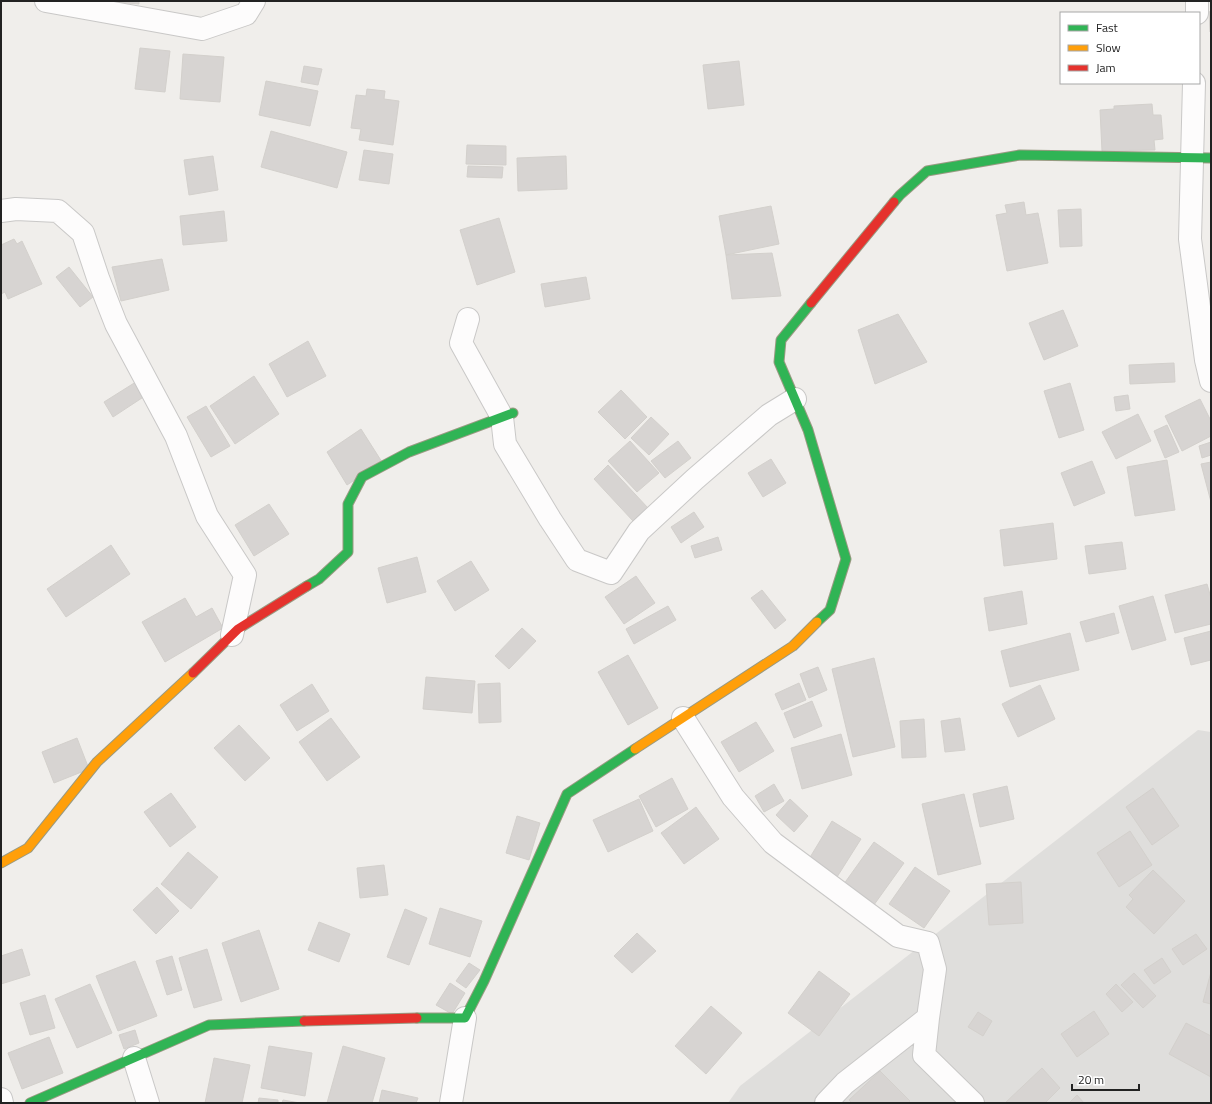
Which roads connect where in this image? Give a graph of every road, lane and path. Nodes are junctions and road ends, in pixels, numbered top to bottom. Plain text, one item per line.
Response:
1 (46, 1) edge
2 (254, 1) edge
3 (1197, 1) edge
4 (1197, 12) edge
5 (1194, 84) edge
6 (1201, 158) edge
7 (1, 211) edge
8 (468, 320) dead end
9 (1211, 381) edge
10 (795, 400) junction
11 (508, 415) junction
12 (232, 635) junction
13 (683, 718) junction
14 (1, 863) edge
15 (465, 1018) junction
16 (928, 1018) junction
17 (134, 1058) junction
18 (1, 1099) edge
19 (2, 1103) edge
20 (30, 1103) edge
21 (148, 1103) edge
22 (451, 1103) edge
23 (826, 1103) edge
24 (973, 1103) edge

1 - 2 street
3 - 4 street
5 - 6 street
6 - 9 street
6 - 10 street
7 - 12 street
8 - 11 street
10 - 11 street
10 - 13 street
11 - 12 street
12 - 14 street
13 - 15 street
13 - 16 street
15 - 17 street
15 - 22 street
16 - 23 street
16 - 24 street
17 - 20 street
17 - 21 street
18 - 19 street

